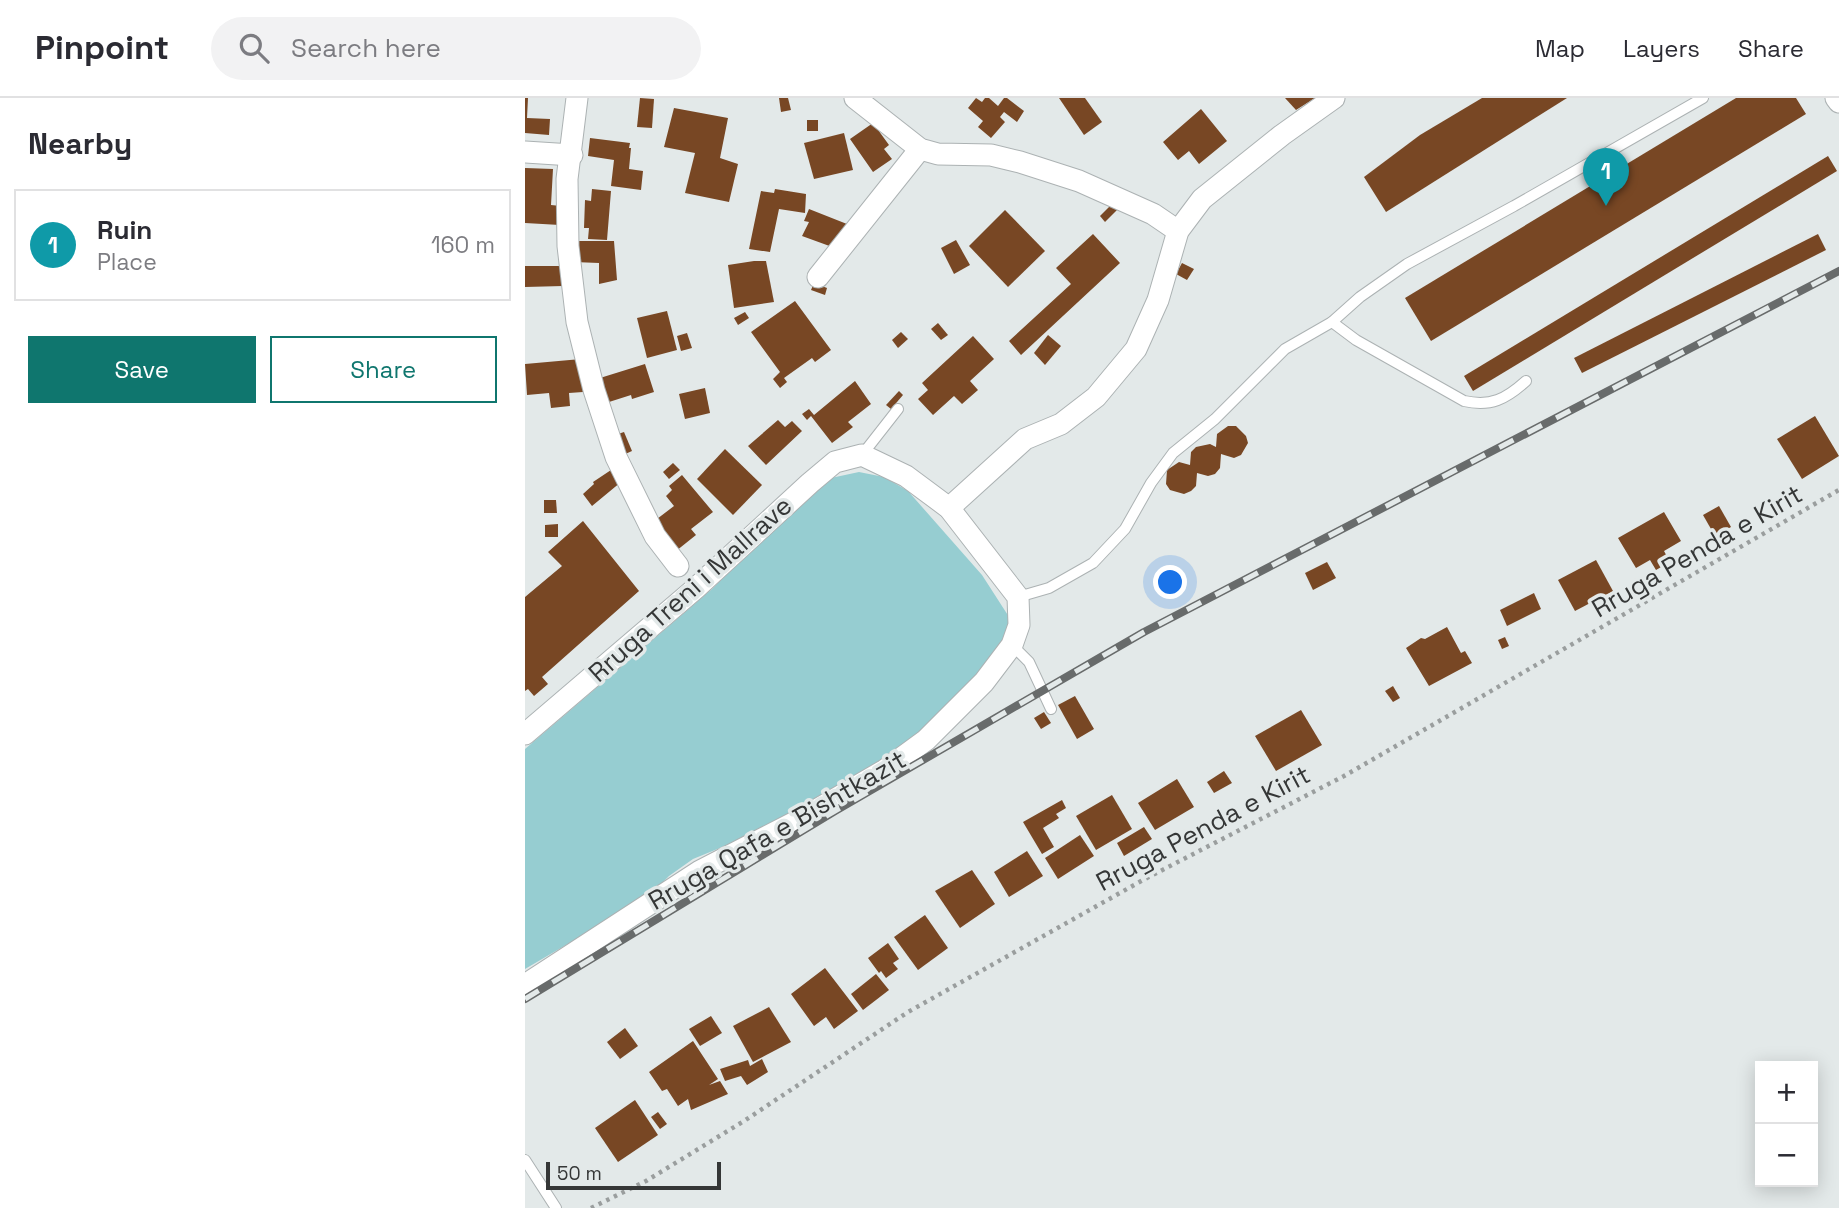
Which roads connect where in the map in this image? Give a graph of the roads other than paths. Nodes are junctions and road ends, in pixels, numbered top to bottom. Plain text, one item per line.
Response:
1 (577, 98) edge
2 (855, 98) edge
3 (1334, 98) edge
4 (1703, 98) edge
5 (920, 149) junction
6 (525, 152) edge
7 (572, 155) junction
8 (1178, 231) junction
9 (818, 277) dead end
10 (1332, 321) junction
11 (1526, 381) dead end
12 (898, 409) dead end
13 (862, 455) junction
14 (949, 508) junction
15 (678, 566) dead end
16 (1018, 597) junction
17 (1012, 645) junction
18 (1051, 709) dead end
19 (525, 734) edge
20 (525, 985) edge
21 (525, 1160) edge
22 (556, 1208) edge

1 - 7 street, Rruga Treni i Mallrave
2 - 5 street
3 - 8 street
4 - 10 lane
5 - 8 street
5 - 9 street
6 - 7 street
7 - 15 street, Rruga Treni i Mallrave
8 - 14 street
10 - 11 lane
10 - 16 lane
12 - 13 lane
13 - 14 street
13 - 19 street, Rruga Treni i Mallrave
14 - 16 street
16 - 17 street, Rruga Qafa e Bishtkazit
17 - 18 lane
17 - 20 street, Rruga Qafa e Bishtkazit
21 - 22 lane

